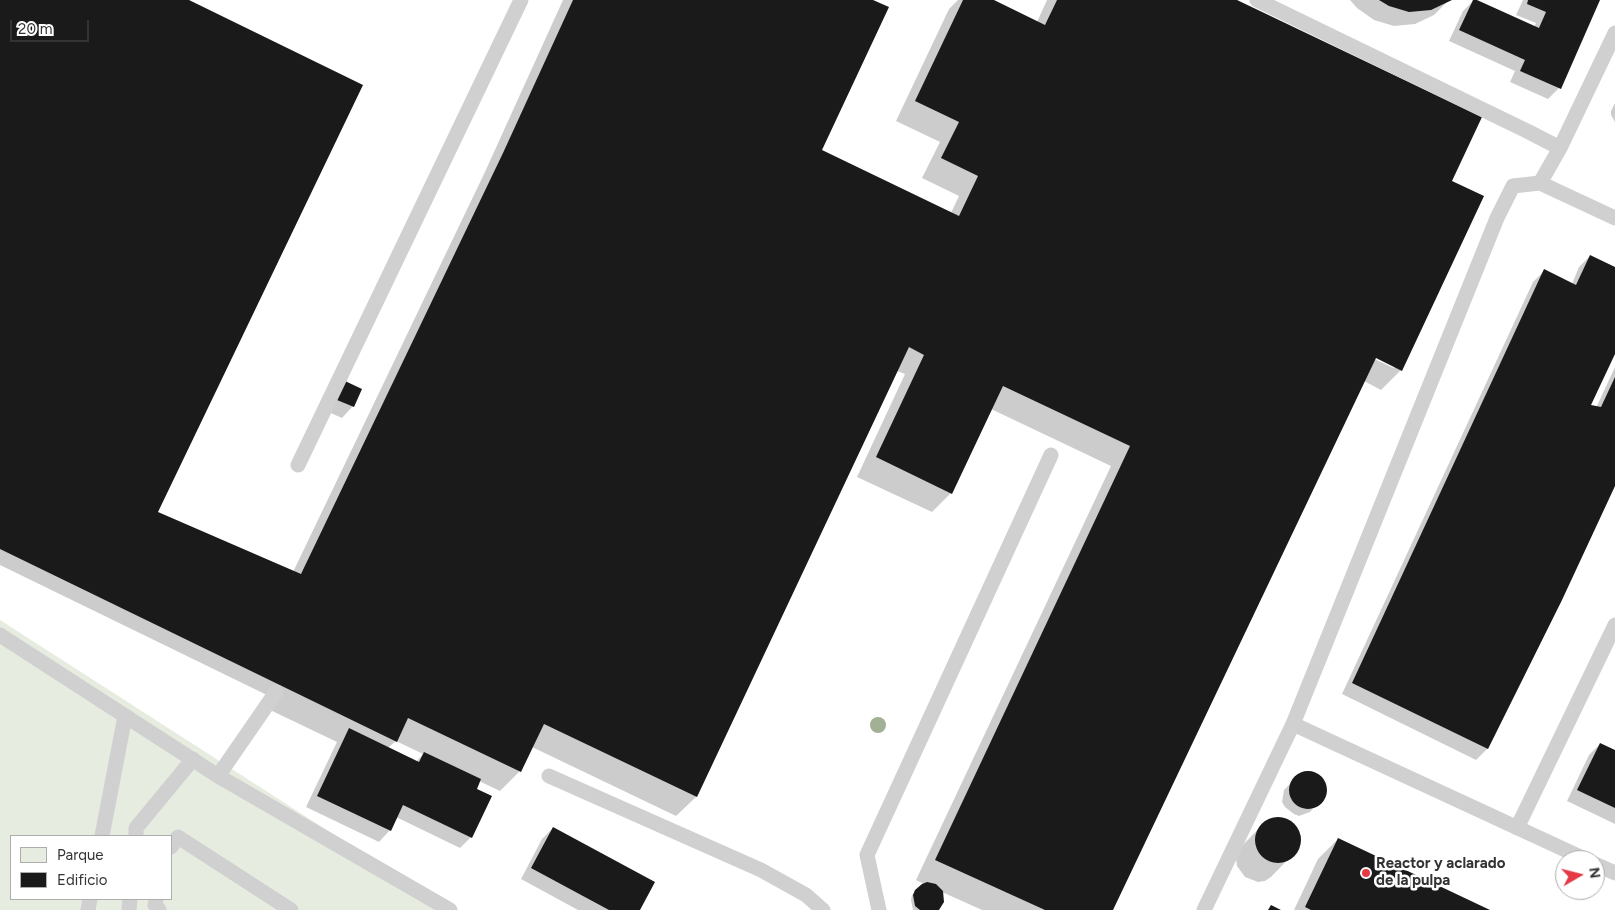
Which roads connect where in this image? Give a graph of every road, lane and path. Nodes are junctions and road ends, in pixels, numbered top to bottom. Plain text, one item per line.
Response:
1 (521, 0) edge
2 (1257, 0) edge
3 (1615, 33) edge
4 (1560, 148) junction
5 (1540, 183) junction
6 (1615, 218) edge
7 (1051, 455) dead end
8 (298, 465) dead end
9 (1615, 625) edge
10 (0, 635) edge
11 (276, 692) dead end
12 (125, 716) junction
13 (1293, 724) junction
14 (193, 759) junction
15 (218, 776) junction
16 (549, 776) dead end
17 (1517, 828) junction
18 (102, 835) edge
19 (136, 835) edge
20 (172, 846) edge
21 (1565, 850) edge
22 (291, 910) edge
23 (450, 910) edge
24 (823, 910) edge
25 (879, 910) edge
26 (1204, 910) edge

1 - 8 lane
2 - 4 lane
3 - 4 lane
4 - 5 lane
5 - 6 lane
5 - 13 lane
7 - 25 lane
9 - 17 lane
10 - 12 lane
11 - 15 lane
12 - 14 lane
12 - 18 lane
13 - 17 lane
13 - 26 lane
14 - 15 lane
14 - 19 lane
15 - 23 lane
16 - 24 lane
17 - 21 lane
20 - 22 lane

